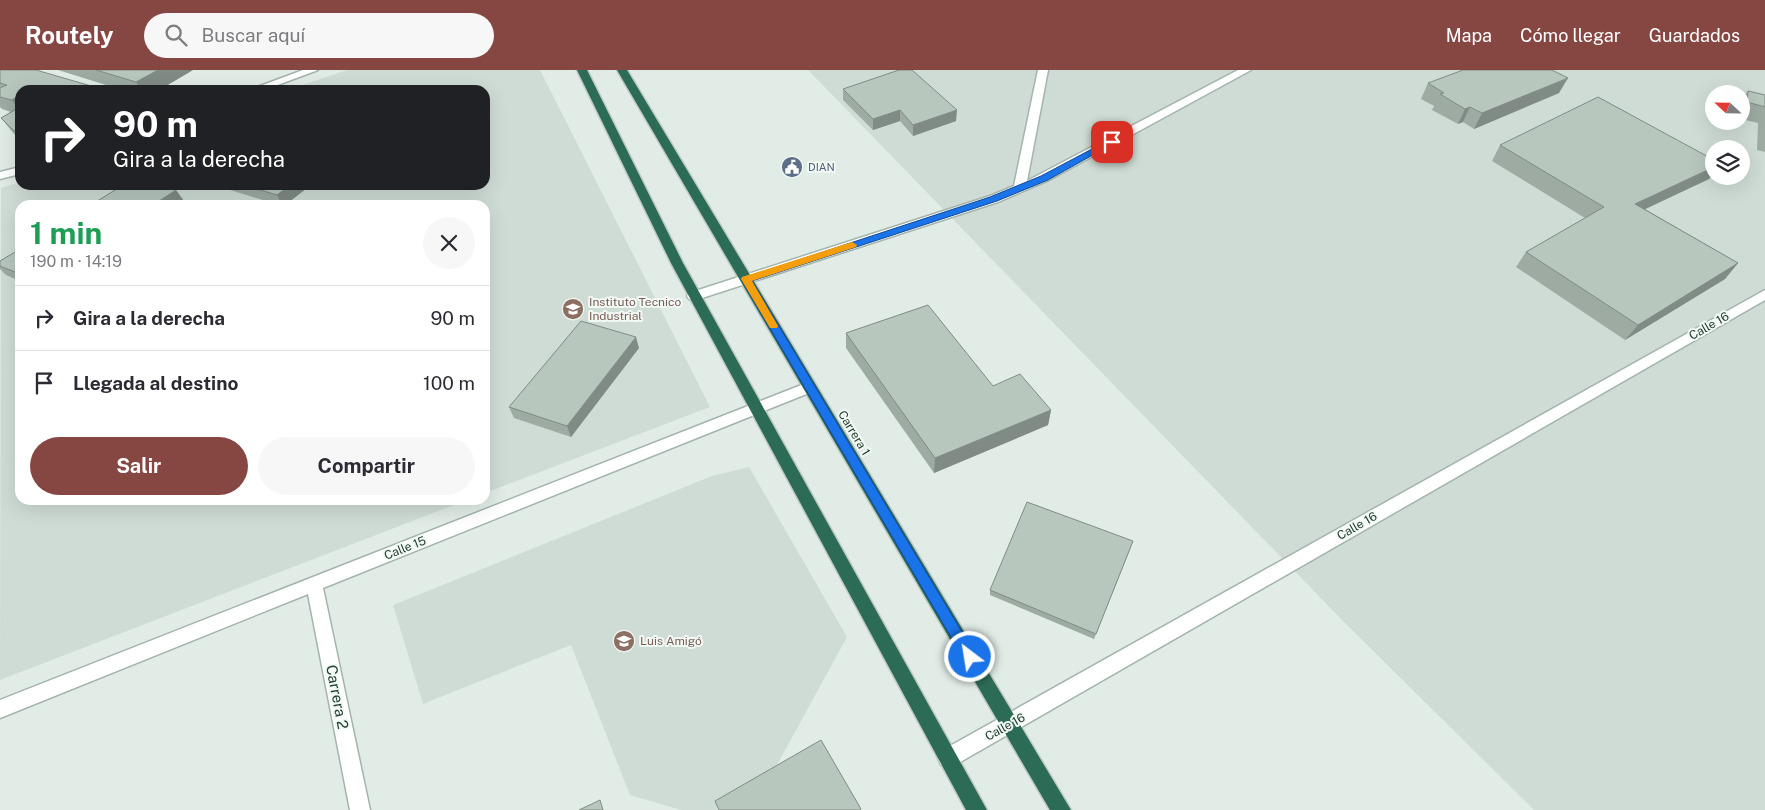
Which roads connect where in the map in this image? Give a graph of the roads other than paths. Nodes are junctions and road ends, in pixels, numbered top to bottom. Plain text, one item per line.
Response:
1 (313, 70) edge
2 (582, 70) edge
3 (622, 70) edge
4 (1043, 70) edge
5 (1246, 70) edge
6 (269, 85) edge
7 (15, 172) edge
8 (0, 176) edge
9 (1020, 188) junction
10 (746, 279) junction
11 (1765, 294) edge
12 (694, 296) junction
13 (810, 387) junction
14 (756, 408) junction
15 (314, 584) junction
16 (0, 709) edge
17 (1010, 724) junction
18 (948, 758) junction
19 (360, 810) edge
20 (977, 810) edge
21 (1061, 810) edge

1 - 6 street
2 - 12 highway
3 - 10 highway, Carrera 1
4 - 9 street
5 - 9 street
7 - 8 street
9 - 10 street
10 - 12 street
10 - 13 highway, Carrera 1
11 - 17 street, Calle 16
12 - 14 highway
13 - 14 street, Calle 15
13 - 17 highway, Carrera 1
14 - 15 street, Calle 15
14 - 18 highway
15 - 16 street, Calle 15
15 - 19 street, Carrera 2
17 - 18 street, Calle 16
17 - 21 highway, Carrera 1
18 - 20 highway

